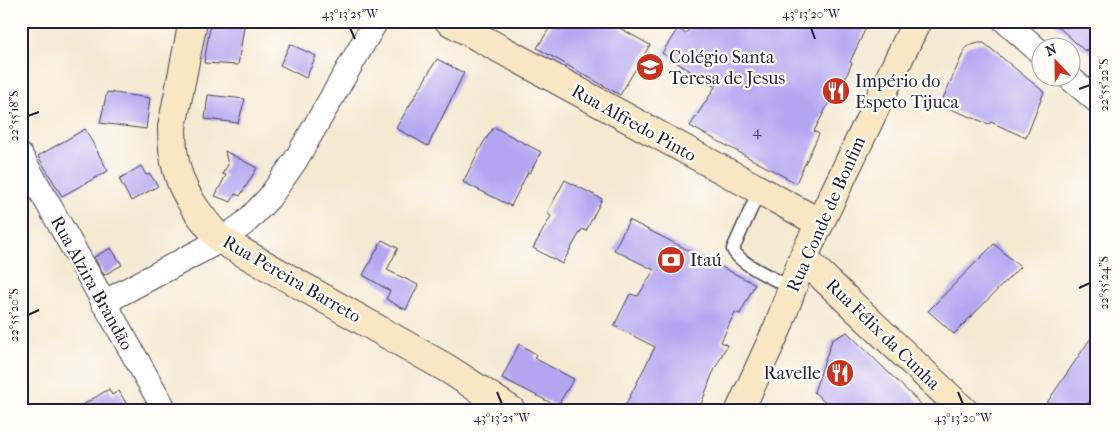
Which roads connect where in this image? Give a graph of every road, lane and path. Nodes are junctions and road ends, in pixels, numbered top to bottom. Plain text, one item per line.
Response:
1 (193, 21) edge
2 (376, 21) edge
3 (449, 21) edge
4 (917, 21) edge
5 (1005, 21) edge
6 (1030, 43) edge
7 (1080, 87) edge
8 (1097, 101) edge
9 (21, 156) edge
10 (759, 191) junction
11 (820, 223) junction
12 (221, 240) junction
13 (803, 258) junction
14 (792, 288) junction
15 (103, 304) junction
16 (164, 410) edge
17 (511, 410) edge
18 (740, 410) edge
19 (963, 410) edge

1 - 12 street, Rua Pereira Barreto
2 - 12 street
3 - 10 street, Rua Alfredo Pinto
4 - 11 street, Rua Conde de Bonfim
5 - 6 street
7 - 8 street
9 - 15 street, Rua Alzira Brandão
10 - 11 street, Rua Alfredo Pinto
10 - 14 lane
11 - 13 street, Rua Conde de Bonfim
12 - 15 street
12 - 17 street, Rua Pereira Barreto
13 - 14 street, Rua Conde de Bonfim
13 - 19 street, Rua Félix da Cunha
14 - 18 street, Rua Conde de Bonfim
15 - 16 street, Rua Alzira Brandão

